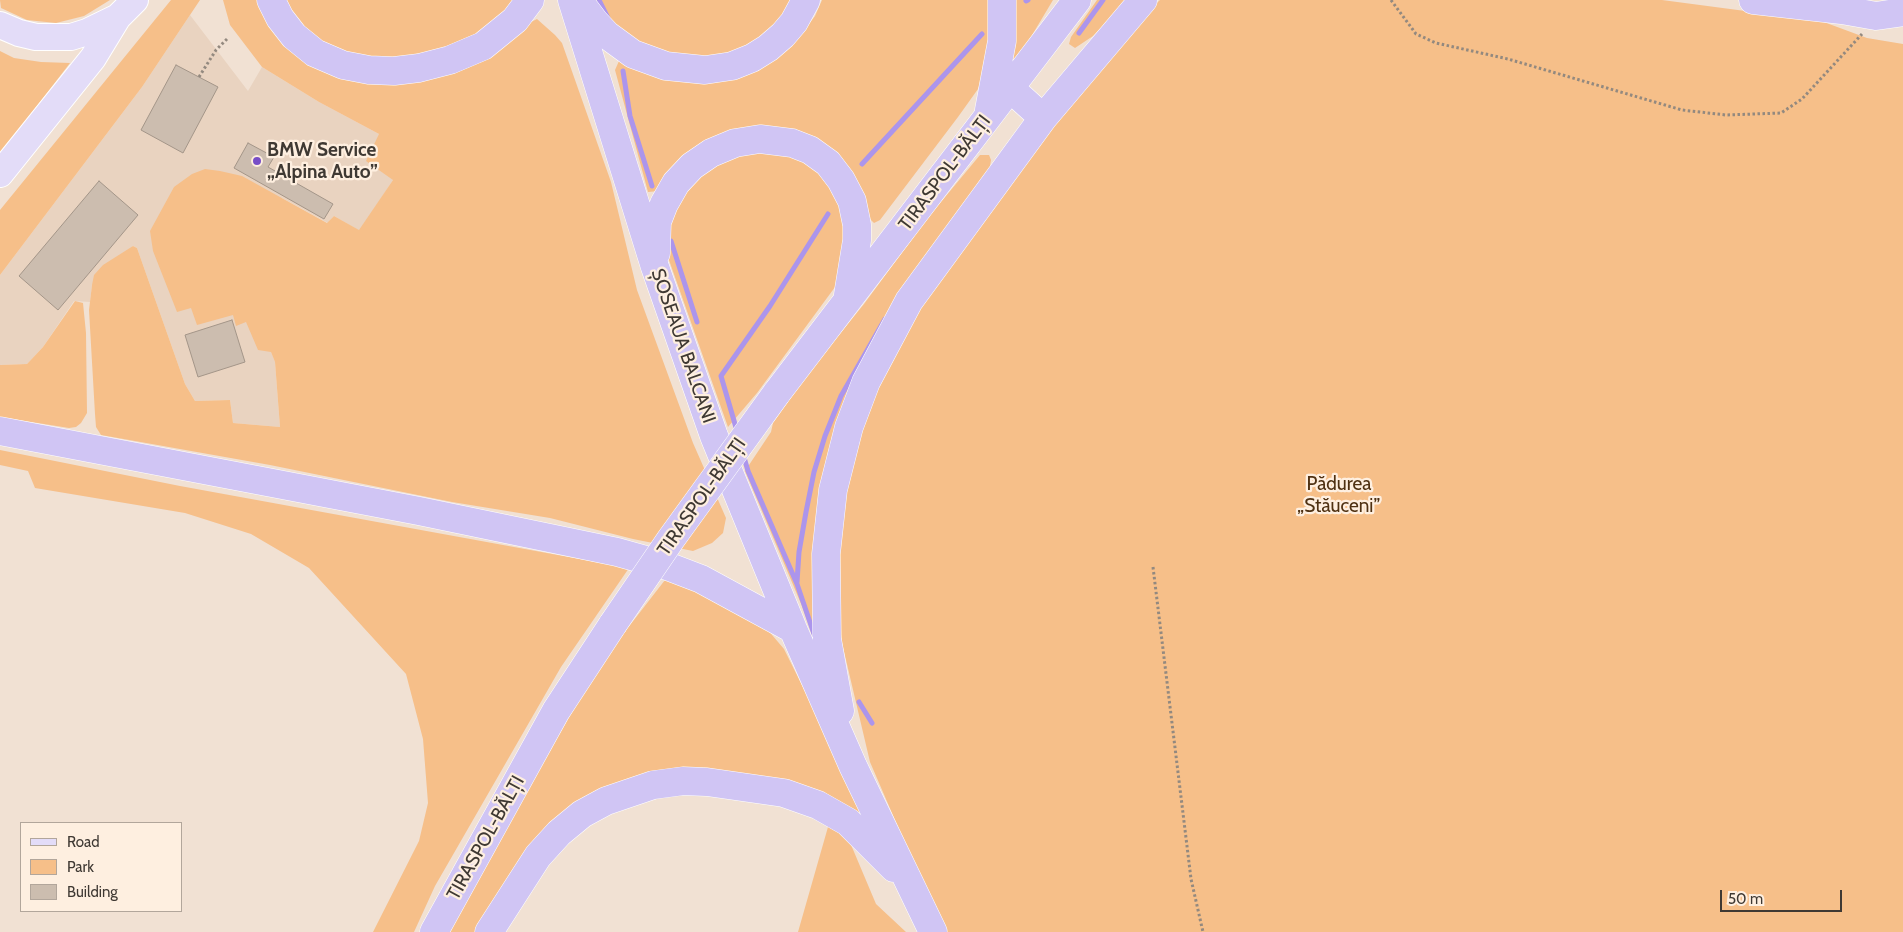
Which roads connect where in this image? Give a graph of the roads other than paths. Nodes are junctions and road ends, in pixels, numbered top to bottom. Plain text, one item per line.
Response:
1 (271, 0) edge
2 (530, 0) edge
3 (572, 0) edge
4 (578, 0) edge
5 (806, 0) edge
6 (1002, 0) edge
7 (1077, 0) edge
8 (1143, 0) edge
9 (1753, 0) edge
10 (1875, 8) edge
11 (126, 9) edge
12 (1903, 12) edge
13 (0, 25) edge
14 (1010, 88) junction
15 (1043, 118) junction
16 (987, 119) junction
17 (0, 174) edge
18 (655, 267) junction
19 (847, 302) junction
20 (0, 431) edge
21 (793, 629) junction
22 (853, 766) junction
23 (909, 882) junction
24 (434, 932) edge
25 (489, 932) edge
26 (933, 932) edge

1 - 2 highway
3 - 18 highway, ȘOSEAUA BALCANI
4 - 5 highway
6 - 16 highway
7 - 14 highway, TIRASPOL-BĂLȚI
8 - 15 highway
9 - 10 highway
10 - 12 highway
11 - 13 main road
11 - 17 main road
14 - 15 highway
14 - 16 highway, TIRASPOL-BĂLȚI
15 - 22 highway
16 - 19 highway, TIRASPOL-BĂLȚI
18 - 19 highway
18 - 21 highway, ȘOSEAUA BALCANI
19 - 24 highway, TIRASPOL-BĂLȚI, bridge
20 - 21 highway
21 - 22 highway, ȘOSEAUA BALCANI
22 - 23 highway
23 - 25 highway
23 - 26 highway

